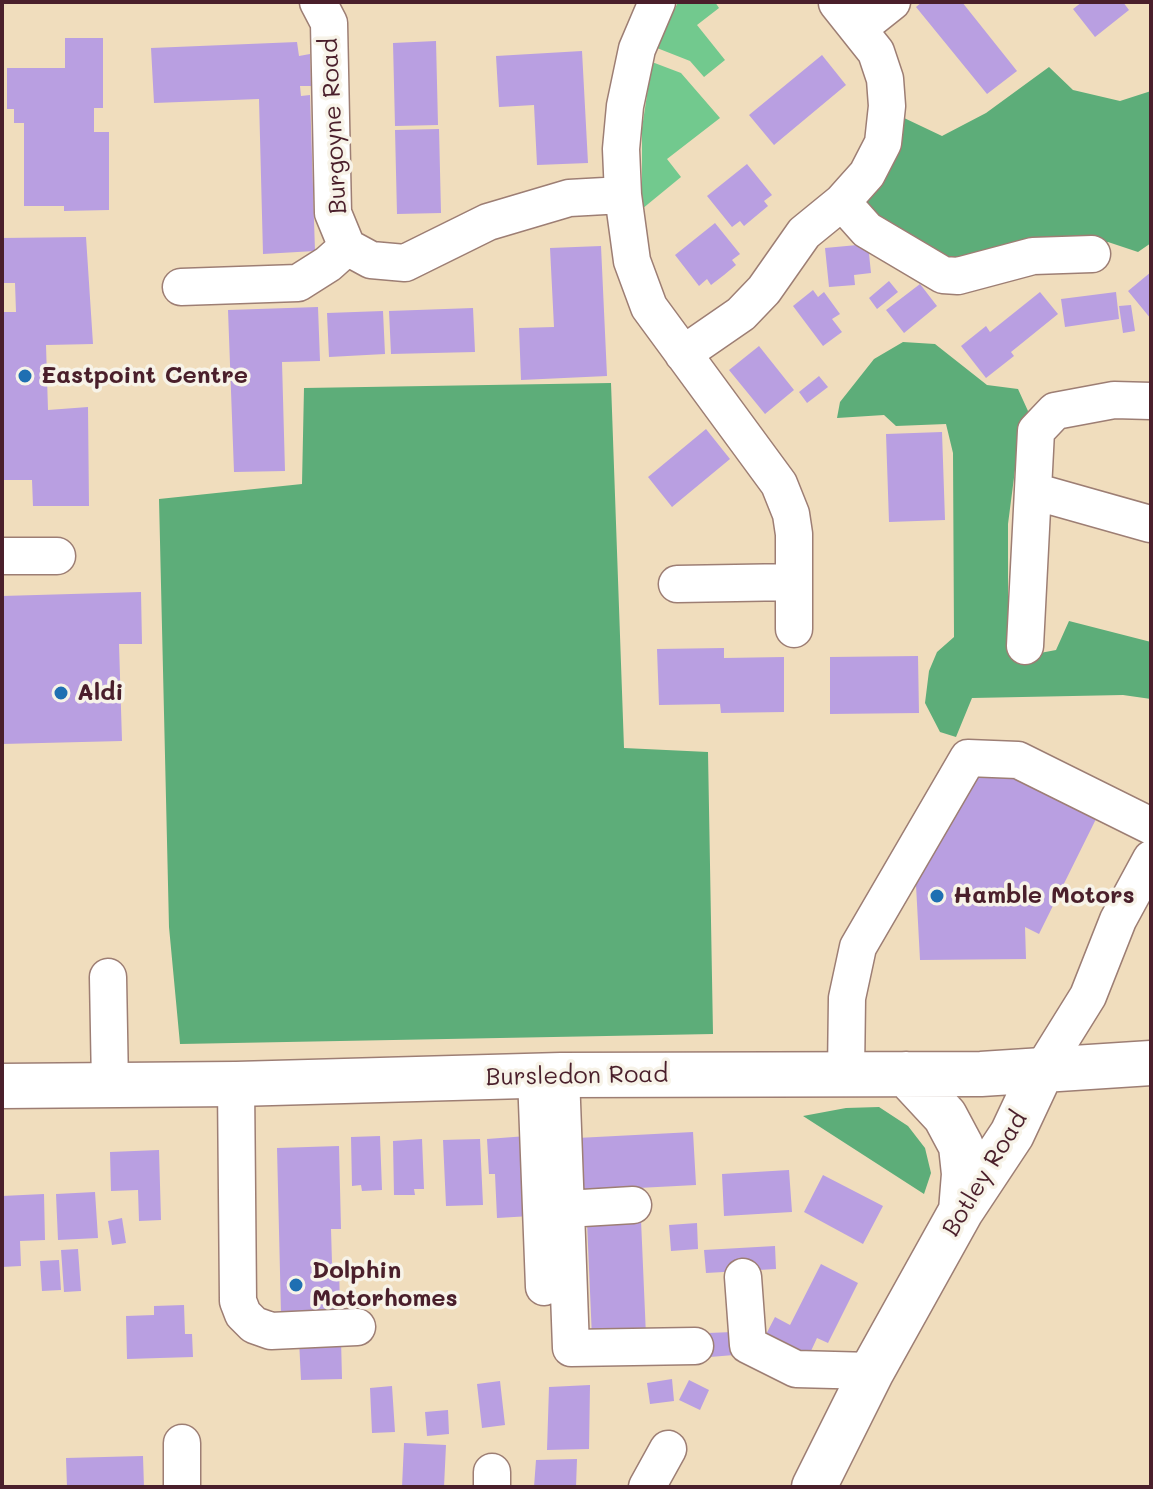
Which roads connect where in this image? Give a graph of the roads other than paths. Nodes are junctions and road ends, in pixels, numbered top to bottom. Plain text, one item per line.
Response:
1 (318, 2) edge
2 (657, 2) edge
3 (892, 2) edge
4 (847, 16) edge
5 (623, 195) junction
6 (842, 202) junction
7 (347, 247) junction
8 (1092, 254) dead end
9 (181, 287) dead end
10 (683, 354) junction
11 (1151, 401) edge
12 (1033, 491) junction
13 (1150, 524) edge
14 (2, 556) edge
15 (57, 556) dead end
16 (794, 582) junction
17 (677, 584) dead end
18 (794, 629) dead end
19 (1025, 646) dead end
20 (1151, 826) edge
21 (1151, 859) edge
22 (108, 977) dead end
23 (1151, 1063) edge
24 (1042, 1070) junction
25 (846, 1073) junction
26 (906, 1074) junction
27 (548, 1076) junction
28 (236, 1084) junction
29 (110, 1085) junction
30 (2, 1086) edge
31 (633, 1205) dead end
32 (566, 1209) junction
33 (961, 1211) junction
34 (743, 1277) dead end
35 (544, 1287) dead end
36 (357, 1327) dead end
37 (695, 1346) dead end
38 (872, 1371) junction
39 (182, 1443) dead end
40 (668, 1449) dead end
41 (182, 1487) edge
42 (647, 1487) edge
43 (814, 1487) edge

1 - 7 street, Burgoyne Road
2 - 5 street
3 - 4 street
4 - 6 street
5 - 7 street, Burgoyne Road
5 - 10 street
6 - 8 street
6 - 10 street
7 - 9 street
10 - 16 street
11 - 12 street
12 - 13 street
12 - 19 street
14 - 15 street
16 - 17 street
16 - 18 street
20 - 25 street
21 - 24 street, Botley Road
22 - 29 street
23 - 24 main road, Bursledon Road
24 - 26 main road, Bursledon Road
24 - 33 main road, Botley Road
25 - 26 main road, Bursledon Road
25 - 27 main road, Bursledon Road
26 - 33 main road
27 - 28 main road, Bursledon Road
27 - 32 street
27 - 35 street
28 - 29 main road, Bursledon Road
28 - 36 street
29 - 30 main road, Bursledon Road
31 - 32 street
32 - 37 street
33 - 38 main road, Botley Road
34 - 38 street
38 - 43 main road, Botley Road
39 - 41 street
40 - 42 street

